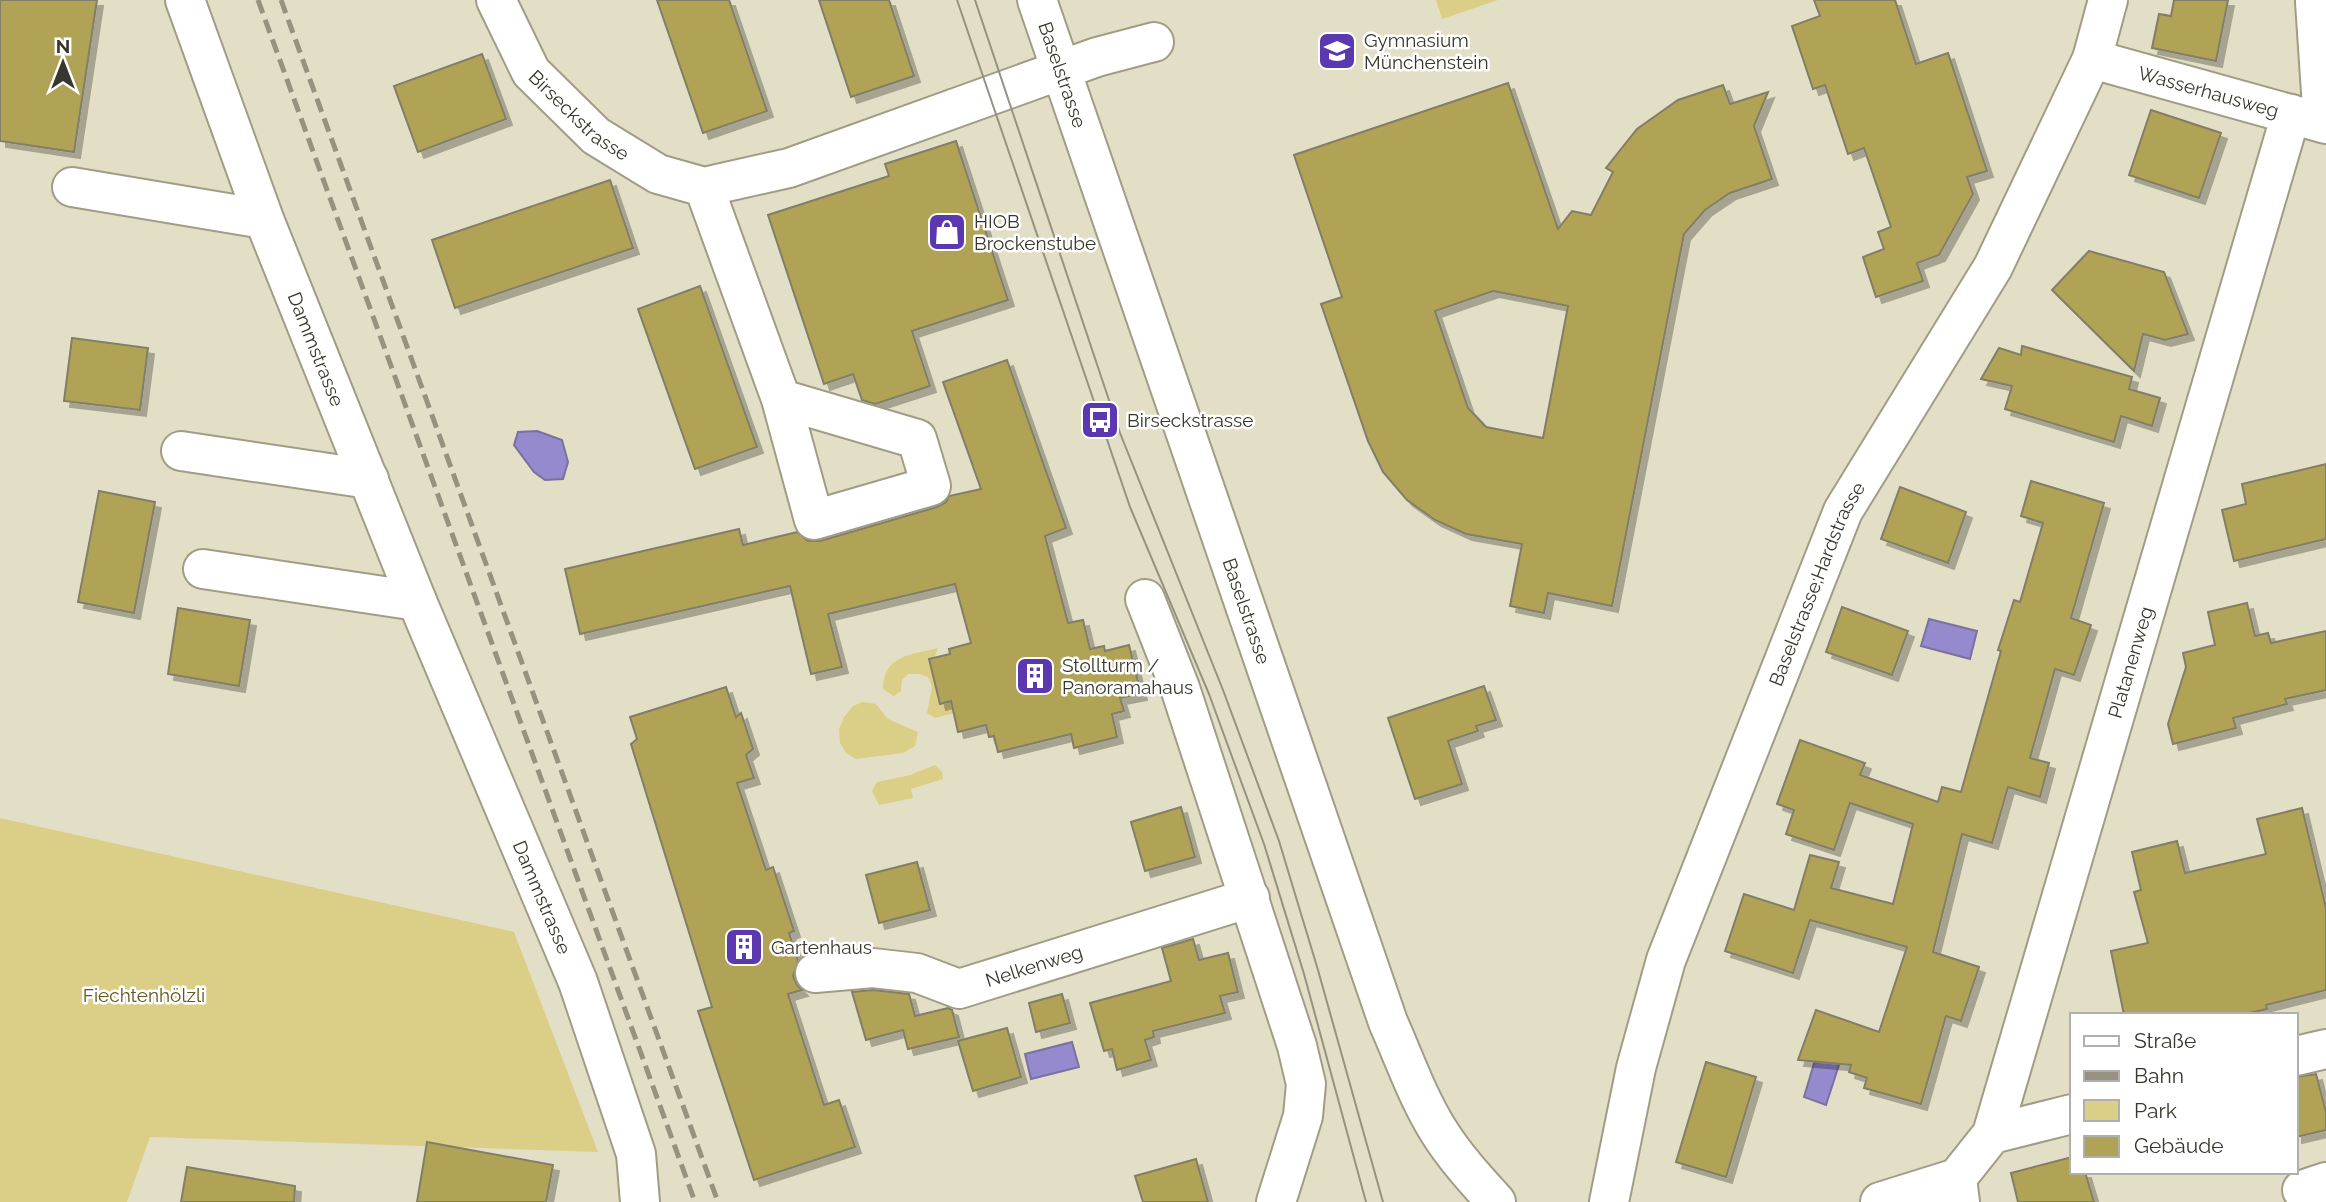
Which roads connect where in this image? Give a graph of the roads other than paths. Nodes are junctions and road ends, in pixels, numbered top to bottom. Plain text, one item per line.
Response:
1 (185, 0) edge
2 (496, 0) edge
3 (1037, 0) edge
4 (2108, 0) edge
5 (2326, 1) edge
6 (1154, 42) dead end
7 (2092, 59) junction
8 (1062, 71) junction
9 (2313, 120) edge
10 (72, 187) dead end
11 (704, 187) junction
12 (264, 219) junction
13 (781, 399) dead end
14 (181, 452) dead end
15 (369, 479) junction
16 (203, 569) dead end
17 (1145, 599) dead end
18 (417, 601) junction
19 (1250, 898) junction
20 (815, 974) dead end
21 (2326, 1049) edge
22 (2298, 1056) edge
23 (2070, 1114) edge
24 (1992, 1134) junction
25 (1959, 1190) edge
26 (640, 1202) edge
27 (1276, 1202) edge
28 (1496, 1202) edge
29 (1609, 1202) edge
30 (1880, 1202) edge

1 - 12 street, Dammstrasse
2 - 11 street, Birseckstrasse
3 - 8 street, Baselstrasse
4 - 7 street, Baselstrasse;Hardstrasse
5 - 9 street
6 - 8 street, Birseckstrasse
7 - 9 street, Wasserhausweg
7 - 29 street, Baselstrasse;Hardstrasse
8 - 11 street, Birseckstrasse
8 - 28 street, Baselstrasse
9 - 24 street, Platanenweg
10 - 12 street
11 - 13 street
12 - 15 street, Dammstrasse
14 - 15 street
15 - 18 street, Dammstrasse
16 - 18 street
17 - 19 street
18 - 26 street, Dammstrasse
19 - 20 street, Nelkenweg
19 - 27 street
21 - 22 street
23 - 24 street
24 - 25 street, Platanenweg
25 - 30 street

